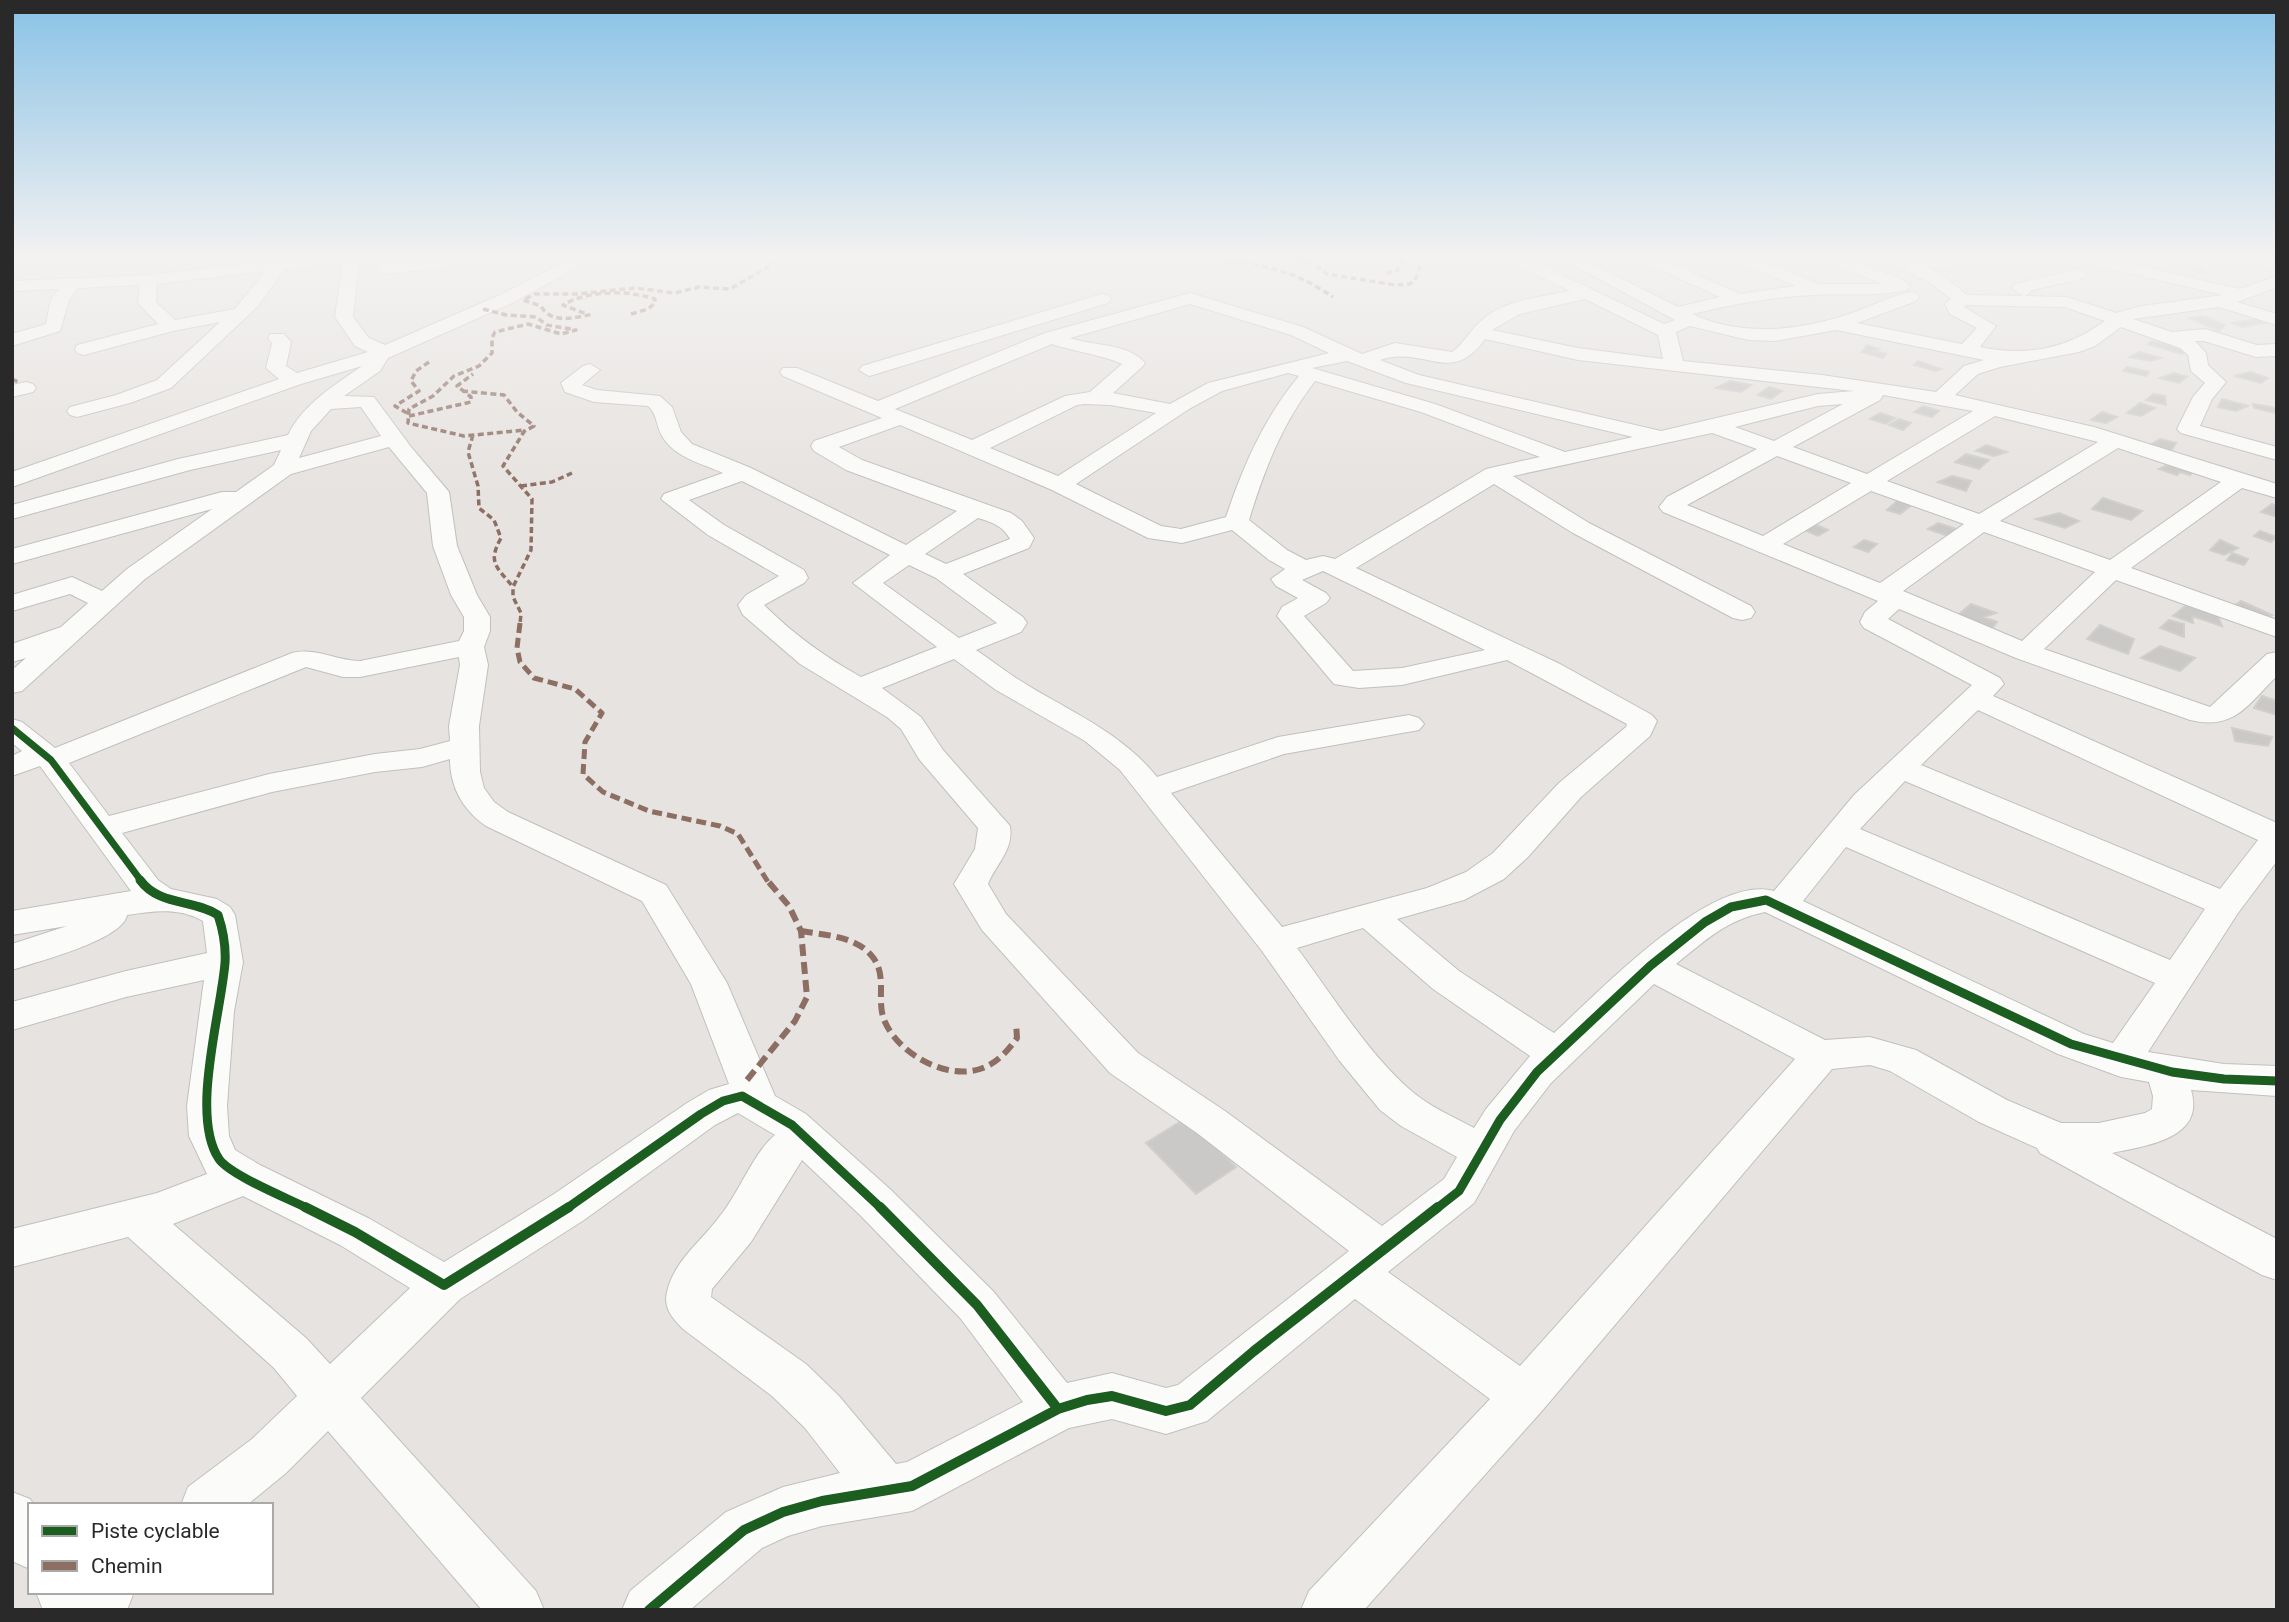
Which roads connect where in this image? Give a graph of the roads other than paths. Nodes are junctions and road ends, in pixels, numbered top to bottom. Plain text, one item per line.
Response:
1 (134, 336) edge
2 (216, 336) edge
3 (357, 336) edge
4 (422, 336) edge
5 (982, 336) edge
6 (1057, 336) edge
7 (1307, 336) edge
8 (1477, 336) edge
9 (1495, 336) edge
10 (1669, 336) edge
11 (1824, 336) edge
12 (1882, 336) edge
13 (1981, 336) edge
14 (2096, 336) edge
15 (2164, 336) edge
16 (2197, 336) edge
17 (2207, 336) edge
18 (1052, 337) junction
19 (277, 338) dead end
20 (2171, 338) junction
21 (84, 349) dead end
22 (1967, 350) junction
23 (2277, 350) edge
24 (383, 353) junction
25 (1354, 357) junction
26 (2009, 359) junction
27 (1804, 361) junction
28 (1677, 366) junction
29 (1288, 367) junction
30 (590, 370) dead end
31 (869, 370) dead end
32 (790, 372) dead end
33 (1311, 374) junction
34 (293, 380) junction
35 (1880, 392) junction
36 (1096, 397) junction
37 (1941, 398) junction
38 (326, 403) junction
39 (1991, 409) junction
40 (77, 411) dead end
41 (1174, 411) junction
42 (890, 413) junction
43 (1713, 426) junction
44 (1659, 437) junction
45 (393, 439) junction
46 (295, 440) junction
47 (2114, 441) junction
48 (973, 448) junction
49 (1778, 449) junction
50 (2277, 454) edge
51 (1562, 458) junction
52 (2277, 461) edge
53 (282, 469) junction
54 (743, 473) junction
55 (1494, 474) junction
56 (12, 480) edge
57 (2238, 480) junction
58 (1867, 482) junction
59 (1060, 485) junction
60 (2270, 489) edge
61 (253, 490) junction
62 (975, 509) junction
63 (12, 512) edge
64 (1237, 523) junction
65 (1982, 523) junction
66 (1765, 545) junction
67 (908, 555) junction
68 (12, 557) edge
69 (1338, 568) junction
70 (1304, 569) junction
71 (2112, 571) junction
72 (945, 573) junction
73 (1891, 595) junction
74 (108, 599) junction
75 (12, 603) edge
76 (1742, 612) dead end
77 (2277, 629) edge
78 (470, 647) junction
79 (956, 649) junction
80 (1511, 651) junction
81 (2026, 652) junction
82 (2277, 660) edge
83 (17, 671) edge
84 (860, 687) junction
85 (1974, 698) junction
86 (1409, 724) dead end
87 (12, 728) edge
88 (463, 746) junction
89 (35, 760) edge
90 (1899, 767) junction
91 (1151, 789) junction
92 (103, 828) junction
93 (1839, 832) junction
94 (2277, 837) edge
95 (148, 901) junction
96 (1781, 905) junction
97 (2226, 905) junction
98 (1369, 914) junction
99 (12, 923) edge
100 (1275, 942) junction
101 (12, 957) edge
102 (225, 962) junction
103 (1650, 966) junction
104 (2178, 978) junction
105 (12, 1016) edge
106 (1556, 1054) junction
107 (1821, 1055) junction
108 (2121, 1062) junction
109 (2166, 1073) junction
110 (2277, 1082) edge
111 (760, 1105) junction
112 (2040, 1134) junction
113 (803, 1135) junction
114 (1483, 1152) junction
115 (245, 1177) junction
116 (135, 1216) junction
117 (12, 1248) edge
118 (2277, 1261) edge
119 (1370, 1262) junction
120 (444, 1285) junction
121 (1524, 1396) junction
122 (331, 1399) junction
123 (1058, 1409) junction
124 (885, 1490) junction
125 (209, 1503) edge
126 (12, 1517) edge
127 (28, 1540) edge
128 (63, 1594) edge
129 (106, 1594) edge
130 (74, 1610) edge
131 (90, 1610) edge
132 (517, 1610) edge
133 (649, 1610) edge
134 (1328, 1610) edge

1 - 21 street
2 - 40 street
3 - 24 street
4 - 24 street
5 - 31 street
6 - 18 street
7 - 25 street
8 - 25 street
9 - 28 street
10 - 28 street
11 - 27 street
12 - 22 street
13 - 22 street
14 - 26 street
15 - 20 street
16 - 20 street
17 - 23 street
18 - 36 street
18 - 42 street
19 - 34 street
20 - 50 street
22 - 26 street
24 - 34 street
24 - 38 street
25 - 29 street
25 - 44 street
26 - 37 street
27 - 28 street
27 - 35 street
29 - 33 street
29 - 41 street
30 - 54 street
32 - 42 street
33 - 51 street
33 - 64 street
34 - 56 street
35 - 37 street
35 - 43 street
35 - 49 street
36 - 41 street
36 - 48 street
37 - 39 street
38 - 45 street
38 - 46 street
39 - 47 street
39 - 58 street
41 - 59 street
42 - 48 street
42 - 62 street
43 - 44 street
43 - 49 street
44 - 51 street
45 - 53 street
45 - 78 street
46 - 53 street
46 - 63 street
47 - 57 street
47 - 65 street
48 - 59 street
49 - 58 street
49 - 66 street
51 - 55 street
52 - 60 street
53 - 61 street
54 - 67 street
54 - 84 street
55 - 69 street
55 - 76 street
57 - 60 street
57 - 71 street
58 - 65 street
58 - 66 street
59 - 64 street
61 - 68 street
61 - 74 street
62 - 67 street
62 - 72 street
64 - 70 street
65 - 71 street
65 - 73 street
66 - 73 street
67 - 72 street
67 - 79 street
69 - 70 street
69 - 80 street
70 - 80 street
71 - 77 street
71 - 81 street
72 - 79 street
73 - 81 street
73 - 85 street
74 - 75 street
74 - 83 street
78 - 88 street
78 - 89 street
79 - 84 street
79 - 91 street
80 - 98 street
81 - 82 street
84 - 119 street
85 - 90 street
85 - 94 street
86 - 91 street
87 - 89 street
88 - 92 street
88 - 111 street
89 - 92 street
90 - 93 street
90 - 97 street
91 - 100 street
92 - 95 street
93 - 96 street
93 - 104 street
94 - 97 street
95 - 99 street
95 - 101 street
95 - 102 street
96 - 103 street
96 - 108 street
97 - 104 street
98 - 100 street
98 - 106 street
100 - 114 street
102 - 105 street
102 - 115 street
103 - 106 street
103 - 107 street
104 - 108 street
106 - 114 street
107 - 112 street
107 - 121 street
108 - 109 street
109 - 110 street
109 - 112 street
111 - 113 street
111 - 120 street
112 - 118 street
113 - 123 street
113 - 124 street
114 - 119 street
115 - 116 street
115 - 120 street
116 - 117 street
116 - 122 street
119 - 121 street
119 - 123 street
120 - 122 street
121 - 134 street
122 - 125 street
122 - 132 street
123 - 124 street
124 - 133 street
126 - 127 street
128 - 130 street
129 - 131 street

